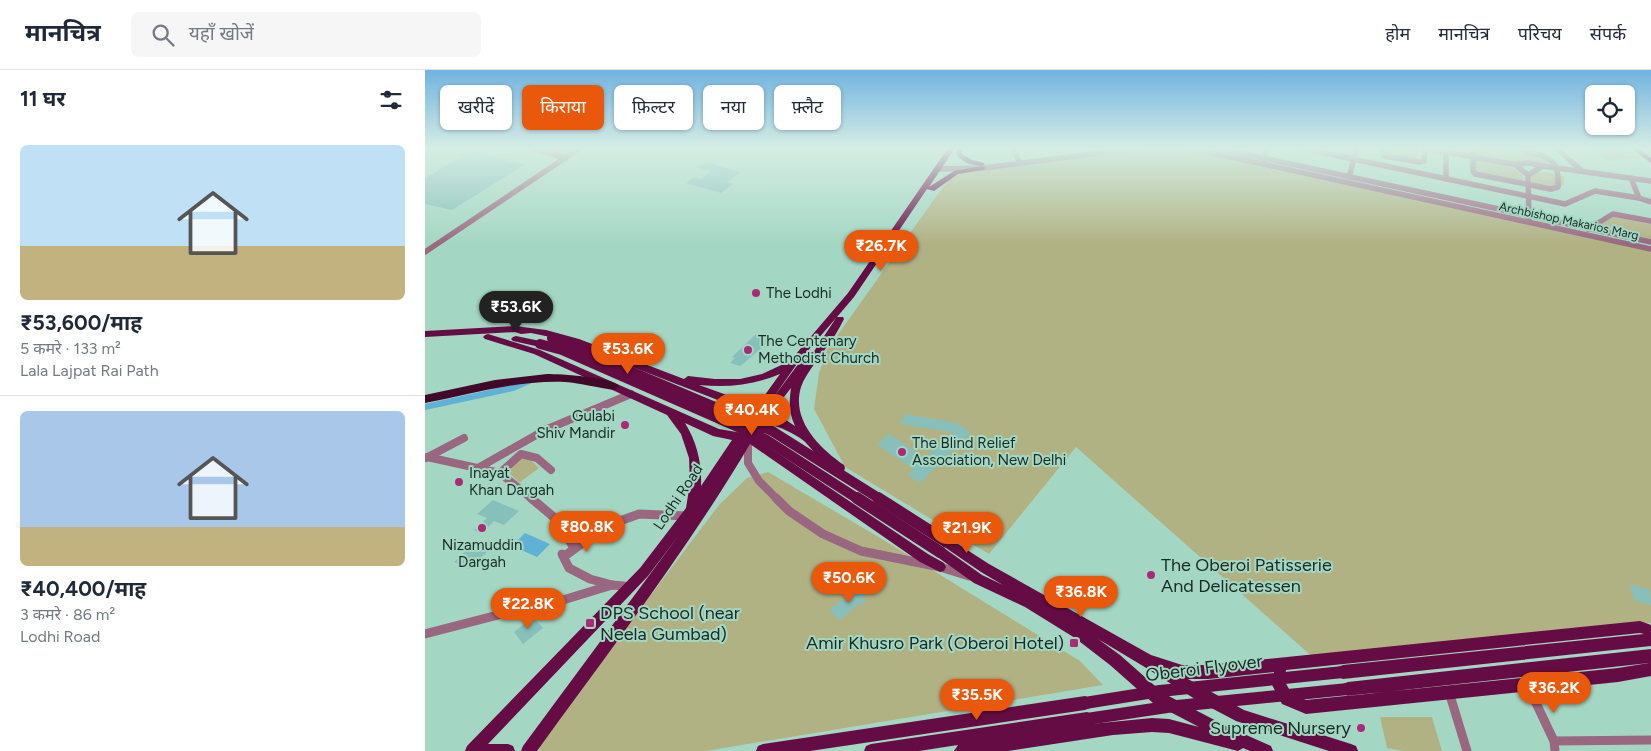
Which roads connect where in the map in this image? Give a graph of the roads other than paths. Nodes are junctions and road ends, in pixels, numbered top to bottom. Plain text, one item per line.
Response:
1 (528, 180) edge
2 (530, 180) edge
3 (934, 180) edge
4 (936, 180) edge
5 (945, 180) edge
6 (1342, 180) edge
7 (1361, 180) edge
8 (1450, 180) edge
9 (1503, 180) edge
10 (1528, 180) edge
11 (1559, 180) edge
12 (1632, 180) edge
13 (1528, 185) junction
14 (931, 189) junction
15 (1529, 197) junction
16 (1639, 198) junction
17 (1651, 202) edge
18 (1529, 219) junction
19 (1651, 221) edge
20 (1587, 229) junction
21 (1651, 242) edge
22 (425, 246) edge
23 (1651, 249) edge
24 (425, 252) edge
25 (840, 319) junction
26 (515, 329) junction
27 (425, 334) edge
28 (425, 339) edge
29 (538, 348) junction
30 (796, 359) junction
31 (658, 374) junction
32 (554, 378) joint
33 (614, 386) junction
34 (631, 394) junction
35 (715, 395) junction
36 (425, 399) edge
37 (662, 407) junction
38 (757, 418) junction
39 (691, 421) junction
40 (744, 437) junction
41 (805, 437) junction
42 (464, 438) dead end
43 (426, 458) edge
44 (478, 468) junction
45 (551, 470) dead end
46 (500, 473) junction
47 (687, 516) junction
48 (944, 547) junction
49 (574, 548) junction
50 (940, 566) junction
51 (981, 573) junction
52 (612, 584) junction
53 (629, 589) junction
54 (1651, 632) edge
55 (425, 634) edge
56 (1651, 640) edge
57 (1148, 661) junction
58 (1648, 661) edge
59 (1290, 665) junction
60 (1527, 684) junction
61 (1449, 692) junction
62 (1651, 740) edge
63 (1554, 746) edge
64 (1261, 749) edge
65 (472, 751) edge
66 (489, 751) edge
67 (508, 751) edge
68 (529, 751) edge
69 (763, 751) edge
70 (871, 751) edge
71 (961, 751) edge
72 (1351, 751) edge
73 (1467, 751) edge

1 - 22 street
2 - 24 street
3 - 30 main road, Lodhi Road
4 - 14 main road, Lodhi Road
5 - 14 main road
6 - 18 street, Archbishop Makarios Marg
7 - 18 street, Archbishop Makarios Marg
8 - 15 street
9 - 13 street
10 - 13 street
11 - 13 street
12 - 16 street
13 - 15 street
14 - 25 main road, Lodhi Road
15 - 16 street
15 - 18 street
16 - 17 street
18 - 20 street, Archbishop Makarios Marg
18 - 23 street, Archbishop Makarios Marg
19 - 20 street
20 - 21 street, Archbishop Makarios Marg
25 - 38 main road, Lodhi Road
25 - 41 main road
26 - 27 main road
26 - 31 main road
26 - 48 main road, bridge
28 - 29 main road
29 - 33 main road
29 - 48 main road, bridge
30 - 31 main road
30 - 38 main road, Lodhi Road
31 - 35 main road
32 - 33 highway
32 - 36 highway
33 - 34 main road
34 - 37 main road
34 - 44 street
35 - 38 main road
35 - 39 main road
37 - 39 main road
37 - 47 main road
38 - 40 main road, Lodhi Road
38 - 40 main road, Lodhi Road
38 - 41 main road
39 - 40 main road
40 - 47 main road, Lodhi Road
40 - 50 main road
40 - 50 street
40 - 68 main road, Lodhi Road
41 - 51 main road
42 - 43 street
43 - 44 street
44 - 46 street
45 - 46 street
46 - 49 street
47 - 49 street
47 - 53 main road, Lodhi Road
48 - 51 main road
49 - 52 street
50 - 51 street
51 - 57 main road
51 - 64 main road
52 - 53 street
52 - 55 street
53 - 65 main road, Lodhi Road
54 - 59 main road
56 - 69 main road, Oberoi Flyover, bridge
57 - 59 main road
57 - 72 main road
58 - 60 main road
58 - 70 main road, bridge
59 - 61 main road
60 - 61 main road
60 - 63 street
61 - 73 street
62 - 63 street
64 - 71 main road
66 - 67 main road

